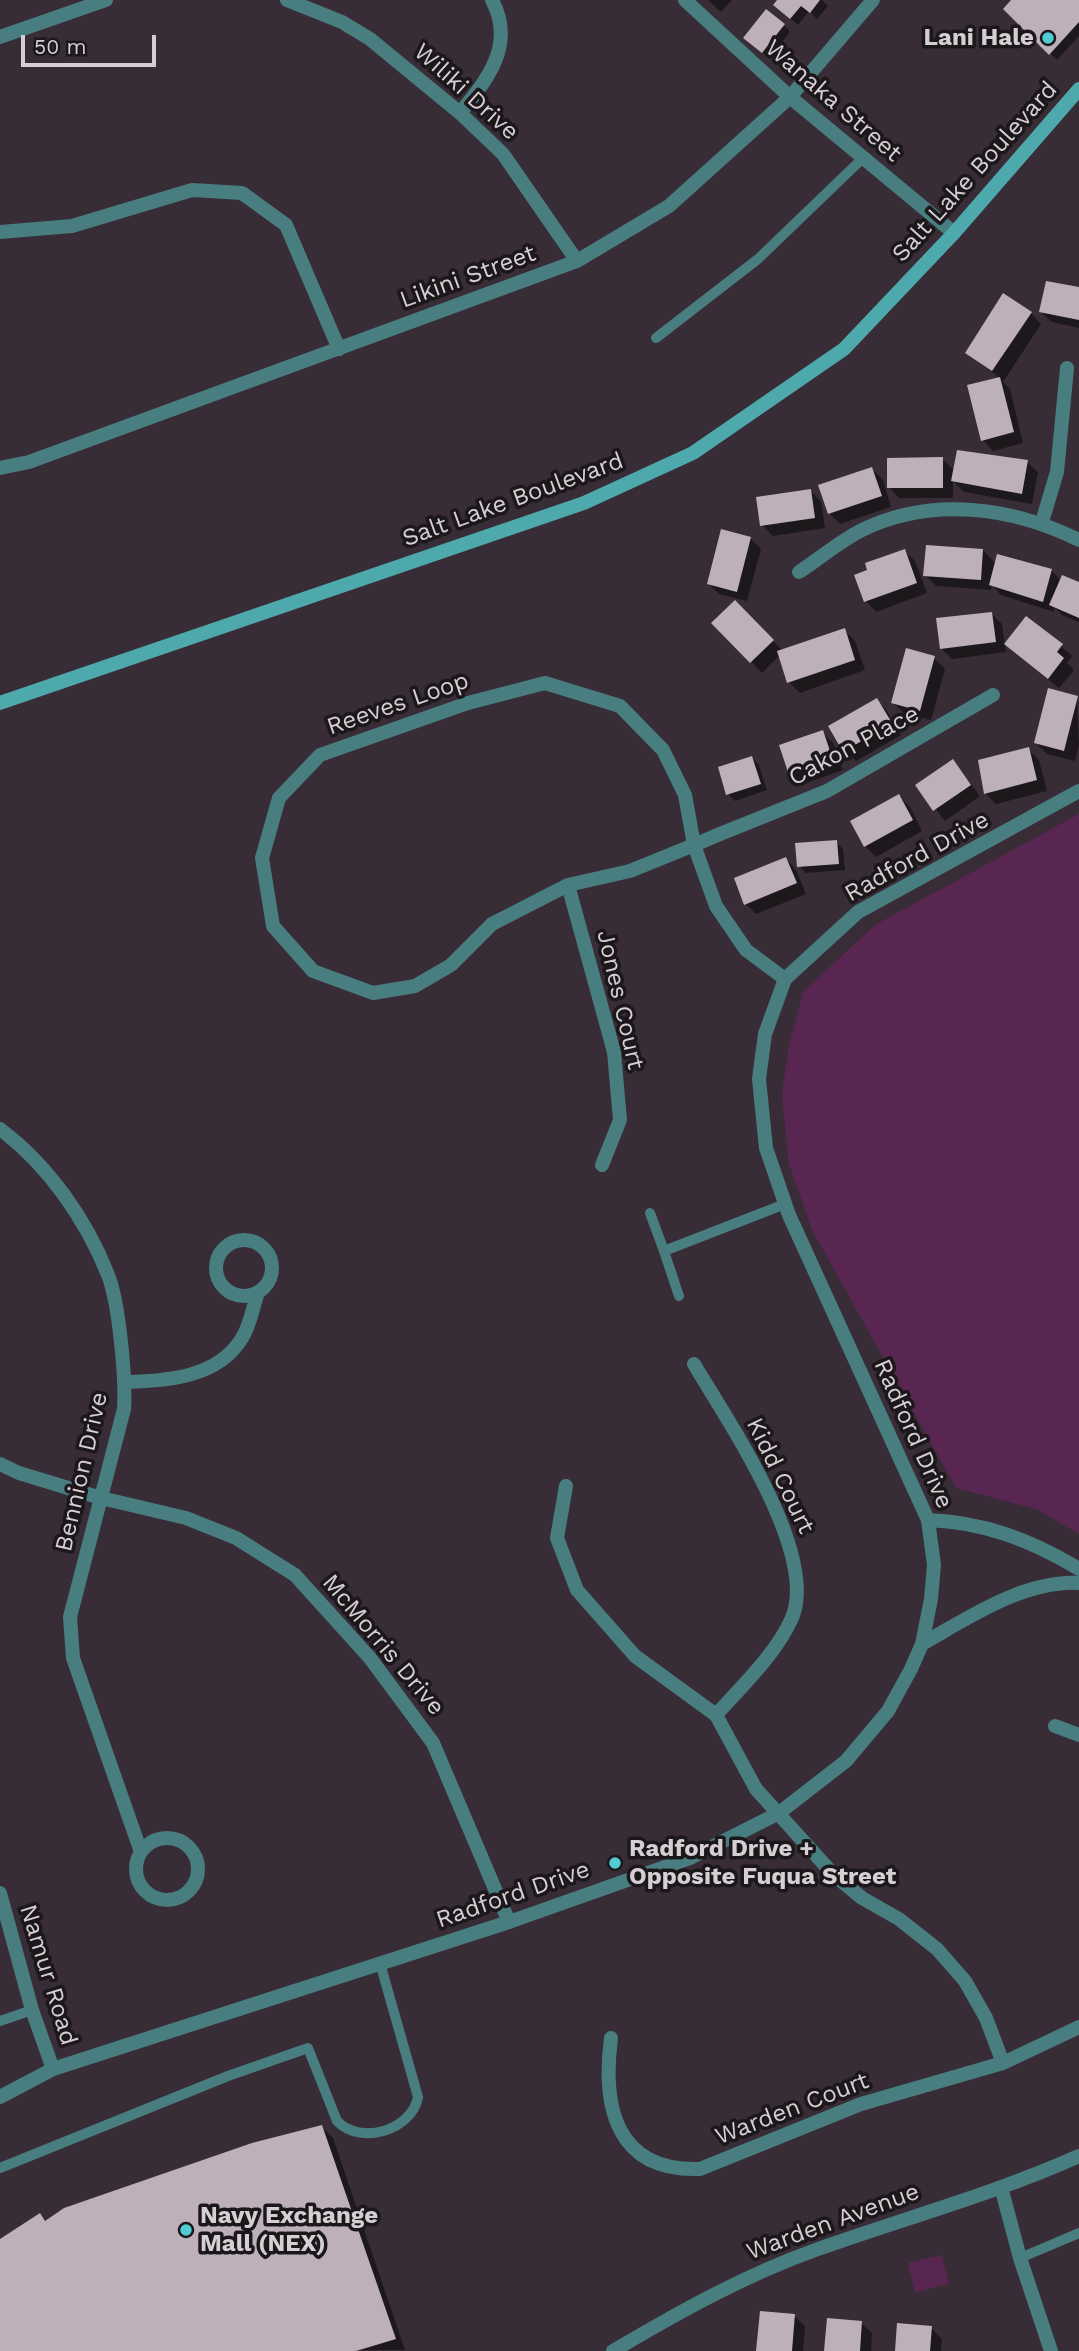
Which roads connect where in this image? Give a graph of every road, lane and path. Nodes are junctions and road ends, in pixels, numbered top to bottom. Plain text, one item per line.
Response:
1 (106, 0) edge
2 (287, 0) edge
3 (492, 0) edge
4 (685, 0) edge
5 (873, 0) edge
6 (0, 37) edge
7 (1079, 89) edge
8 (790, 97) junction
9 (460, 113) junction
10 (863, 158) junction
11 (0, 232) edge
12 (954, 233) junction
13 (577, 261) junction
14 (656, 338) dead end
15 (339, 349) junction
16 (1067, 368) dead end
17 (0, 468) edge
18 (1042, 522) junction
19 (1079, 540) edge
20 (799, 572) dead end
21 (993, 695) dead end
22 (0, 703) edge
23 (1079, 791) edge
24 (694, 845) junction
25 (568, 885) junction
26 (785, 979) junction
27 (0, 1129) edge
28 (602, 1165) dead end
29 (785, 1204) junction
30 (650, 1213) dead end
31 (664, 1251) junction
32 (258, 1292) junction
33 (679, 1296) dead end
34 (694, 1364) dead end
35 (126, 1382) junction
36 (0, 1464) edge
37 (566, 1486) dead end
38 (101, 1498) junction
39 (929, 1520) junction
40 (1079, 1569) edge
41 (1079, 1583) edge
42 (922, 1644) junction
43 (716, 1715) junction
44 (1055, 1726) dead end
45 (1079, 1735) edge
46 (779, 1813) junction
47 (141, 1852) junction
48 (0, 1893) edge
49 (509, 1922) junction
50 (380, 1963) junction
51 (32, 2010) junction
52 (0, 2021) edge
53 (1079, 2027) edge
54 (611, 2038) dead end
55 (1003, 2063) junction
56 (53, 2069) junction
57 (0, 2097) edge
58 (1079, 2156) edge
59 (0, 2168) edge
60 (1001, 2187) junction
61 (1079, 2233) edge
62 (1020, 2258) junction
63 (613, 2351) edge
64 (1051, 2351) edge

1 - 6 street
2 - 9 street, Wiliki Drive
3 - 9 street
4 - 8 street, Wanaka Street
5 - 8 street, Likini Street
7 - 12 main road, Salt Lake Boulevard
8 - 10 street, Wanaka Street
8 - 13 street, Likini Street
9 - 13 street, Wiliki Drive
10 - 12 street, Wanaka Street
10 - 14 lane
11 - 15 street
12 - 22 main road, Salt Lake Boulevard
13 - 15 street, Likini Street
15 - 17 street, Likini Street
16 - 18 street
18 - 19 street
18 - 20 street
21 - 24 street, Cakon Place
23 - 26 street, Radford Drive
24 - 25 street, Reeves Loop
24 - 25 street, Reeves Loop
24 - 26 street, Reeves Loop
25 - 28 street, Jones Court
26 - 29 street, Radford Drive
27 - 35 street, Bennion Drive
29 - 31 lane
29 - 39 street, Radford Drive
30 - 31 lane
31 - 33 lane
32 - 32 street
32 - 35 street
34 - 43 street, Kidd Court
35 - 38 street, Bennion Drive
36 - 38 street, McMorris Drive
37 - 43 street
38 - 47 street, Bennion Drive
38 - 49 street, McMorris Drive
39 - 40 street
39 - 42 street, Radford Drive
41 - 42 street
42 - 46 street, Radford Drive
43 - 46 street
44 - 45 street
46 - 49 street, Radford Drive
46 - 55 street
47 - 47 street
48 - 51 street, Namur Road
49 - 50 street, Radford Drive
50 - 56 street, Radford Drive
50 - 59 lane
51 - 52 lane
51 - 56 street, Namur Road
53 - 55 street, Warden Court
54 - 55 street, Warden Court
56 - 57 street, Radford Drive
58 - 60 street, Warden Avenue
60 - 62 street
60 - 63 street, Warden Avenue
61 - 62 lane
62 - 64 street

